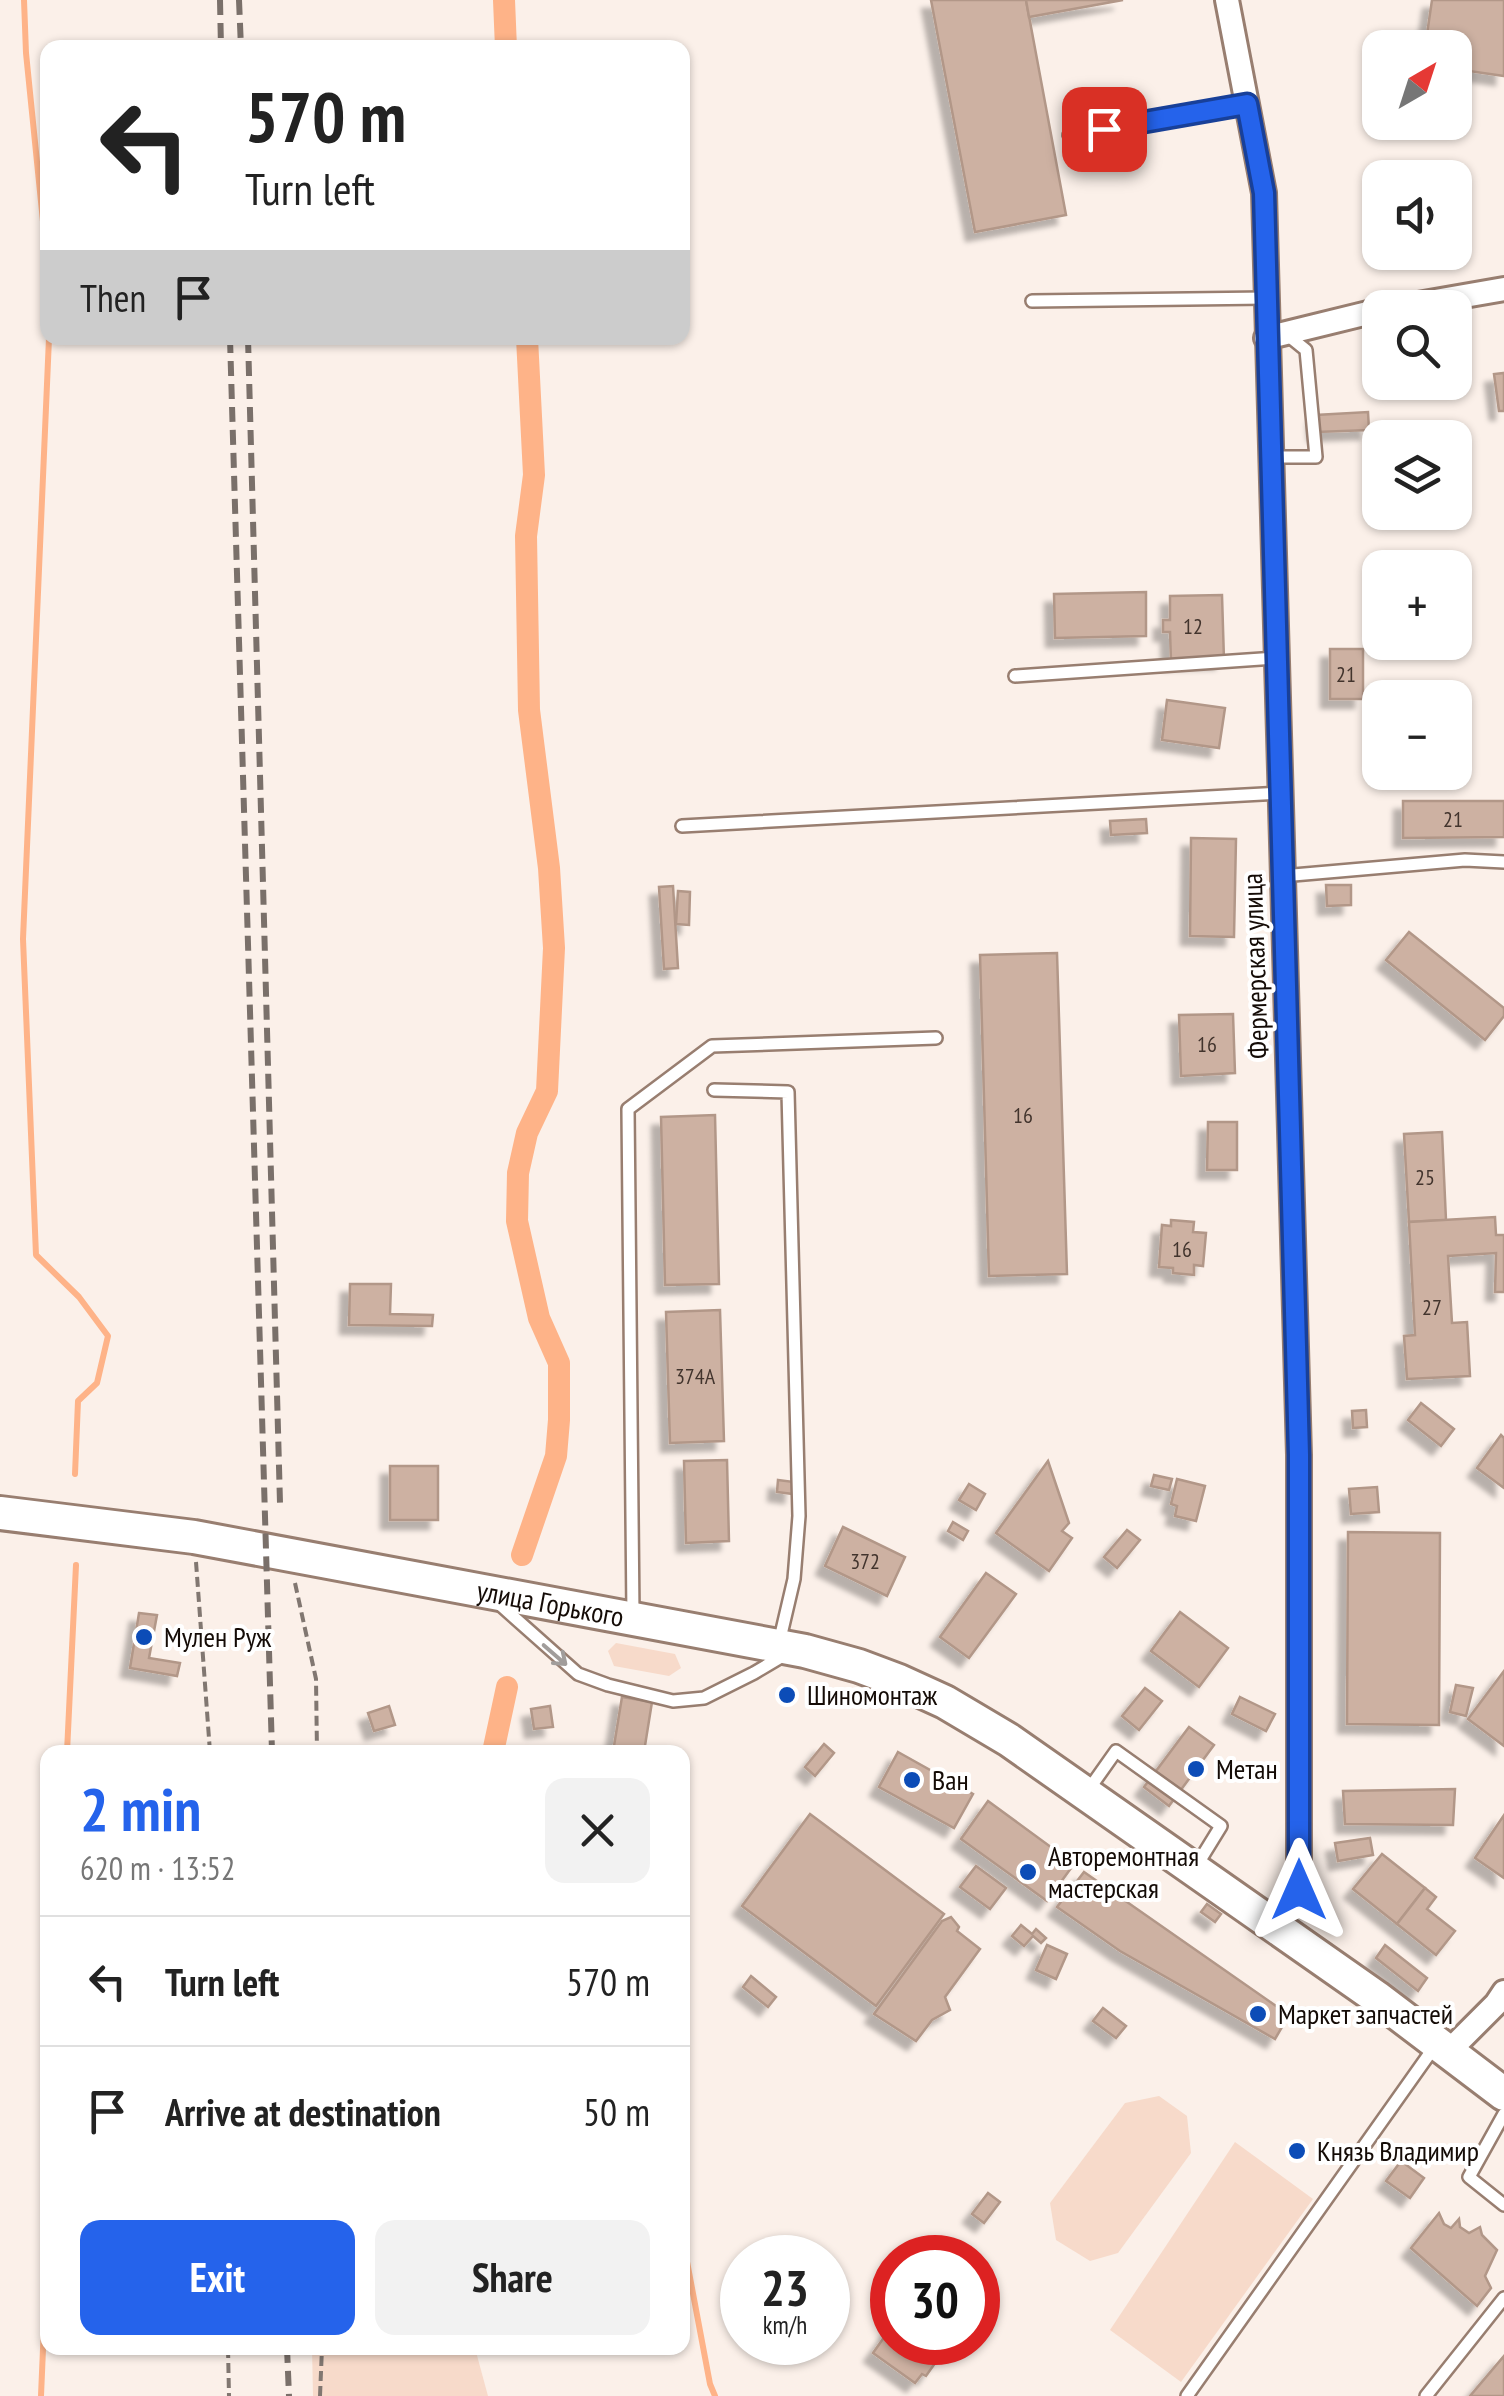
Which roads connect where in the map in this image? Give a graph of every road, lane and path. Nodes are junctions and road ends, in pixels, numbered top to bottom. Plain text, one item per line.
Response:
1 (1226, 0) edge
2 (1247, 104) junction
3 (1068, 135) dead end
4 (1504, 289) edge
5 (1472, 295) edge
6 (1266, 298) junction
7 (1032, 301) dead end
8 (1362, 314) edge
9 (1276, 336) junction
10 (1270, 457) junction
11 (1276, 658) junction
12 (1015, 676) dead end
13 (1280, 793) junction
14 (682, 826) dead end
15 (1504, 862) edge
16 (1282, 876) junction
17 (936, 1038) dead end
18 (714, 1090) dead end
19 (0, 1513) edge
20 (75, 1522) junction
21 (194, 1538) junction
22 (0, 1540) edge
23 (289, 1554) junction
24 (483, 1589) junction
25 (633, 1618) junction
26 (785, 1648) junction
27 (209, 1745) edge
28 (317, 1745) edge
29 (1086, 1793) junction
30 (1195, 1869) junction
31 (1276, 1927) junction
32 (1504, 1992) edge
33 (1443, 2046) junction
34 (1504, 2094) edge
35 (1504, 2114) edge
36 (1504, 2205) edge
37 (1504, 2298) edge
38 (228, 2355) edge
39 (322, 2355) edge
40 (229, 2396) edge
41 (320, 2396) edge
42 (1187, 2396) edge
43 (1426, 2396) edge

1 - 2 street, Фермерская улица
2 - 3 lane
2 - 6 street, Фермерская улица
4 - 5 street
6 - 7 lane
6 - 9 street, Фермерская улица
8 - 9 street
9 - 10 street, Фермерская улица
9 - 10 lane
10 - 11 street, Фермерская улица
11 - 12 lane
11 - 13 street, Фермерская улица
13 - 14 lane
13 - 16 street, Фермерская улица
15 - 16 lane
16 - 31 street, Фермерская улица
17 - 25 lane
18 - 26 lane
19 - 20 main road
20 - 21 main road, улица Горького
20 - 22 main road
21 - 23 main road, улица Горького
21 - 27 path
23 - 24 main road, улица Горького
23 - 28 path
24 - 25 main road, улица Горького
24 -> 26 lane
25 - 26 main road, улица Горького
26 - 29 main road, улица Горького
29 - 30 main road, улица Горького
29 - 30 lane
30 - 31 main road, улица Горького
31 - 33 main road, улица Горького
32 - 33 street
33 - 34 main road, улица Горького
33 - 42 lane
35 - 36 lane
37 - 43 lane
38 - 40 path
39 - 41 path

